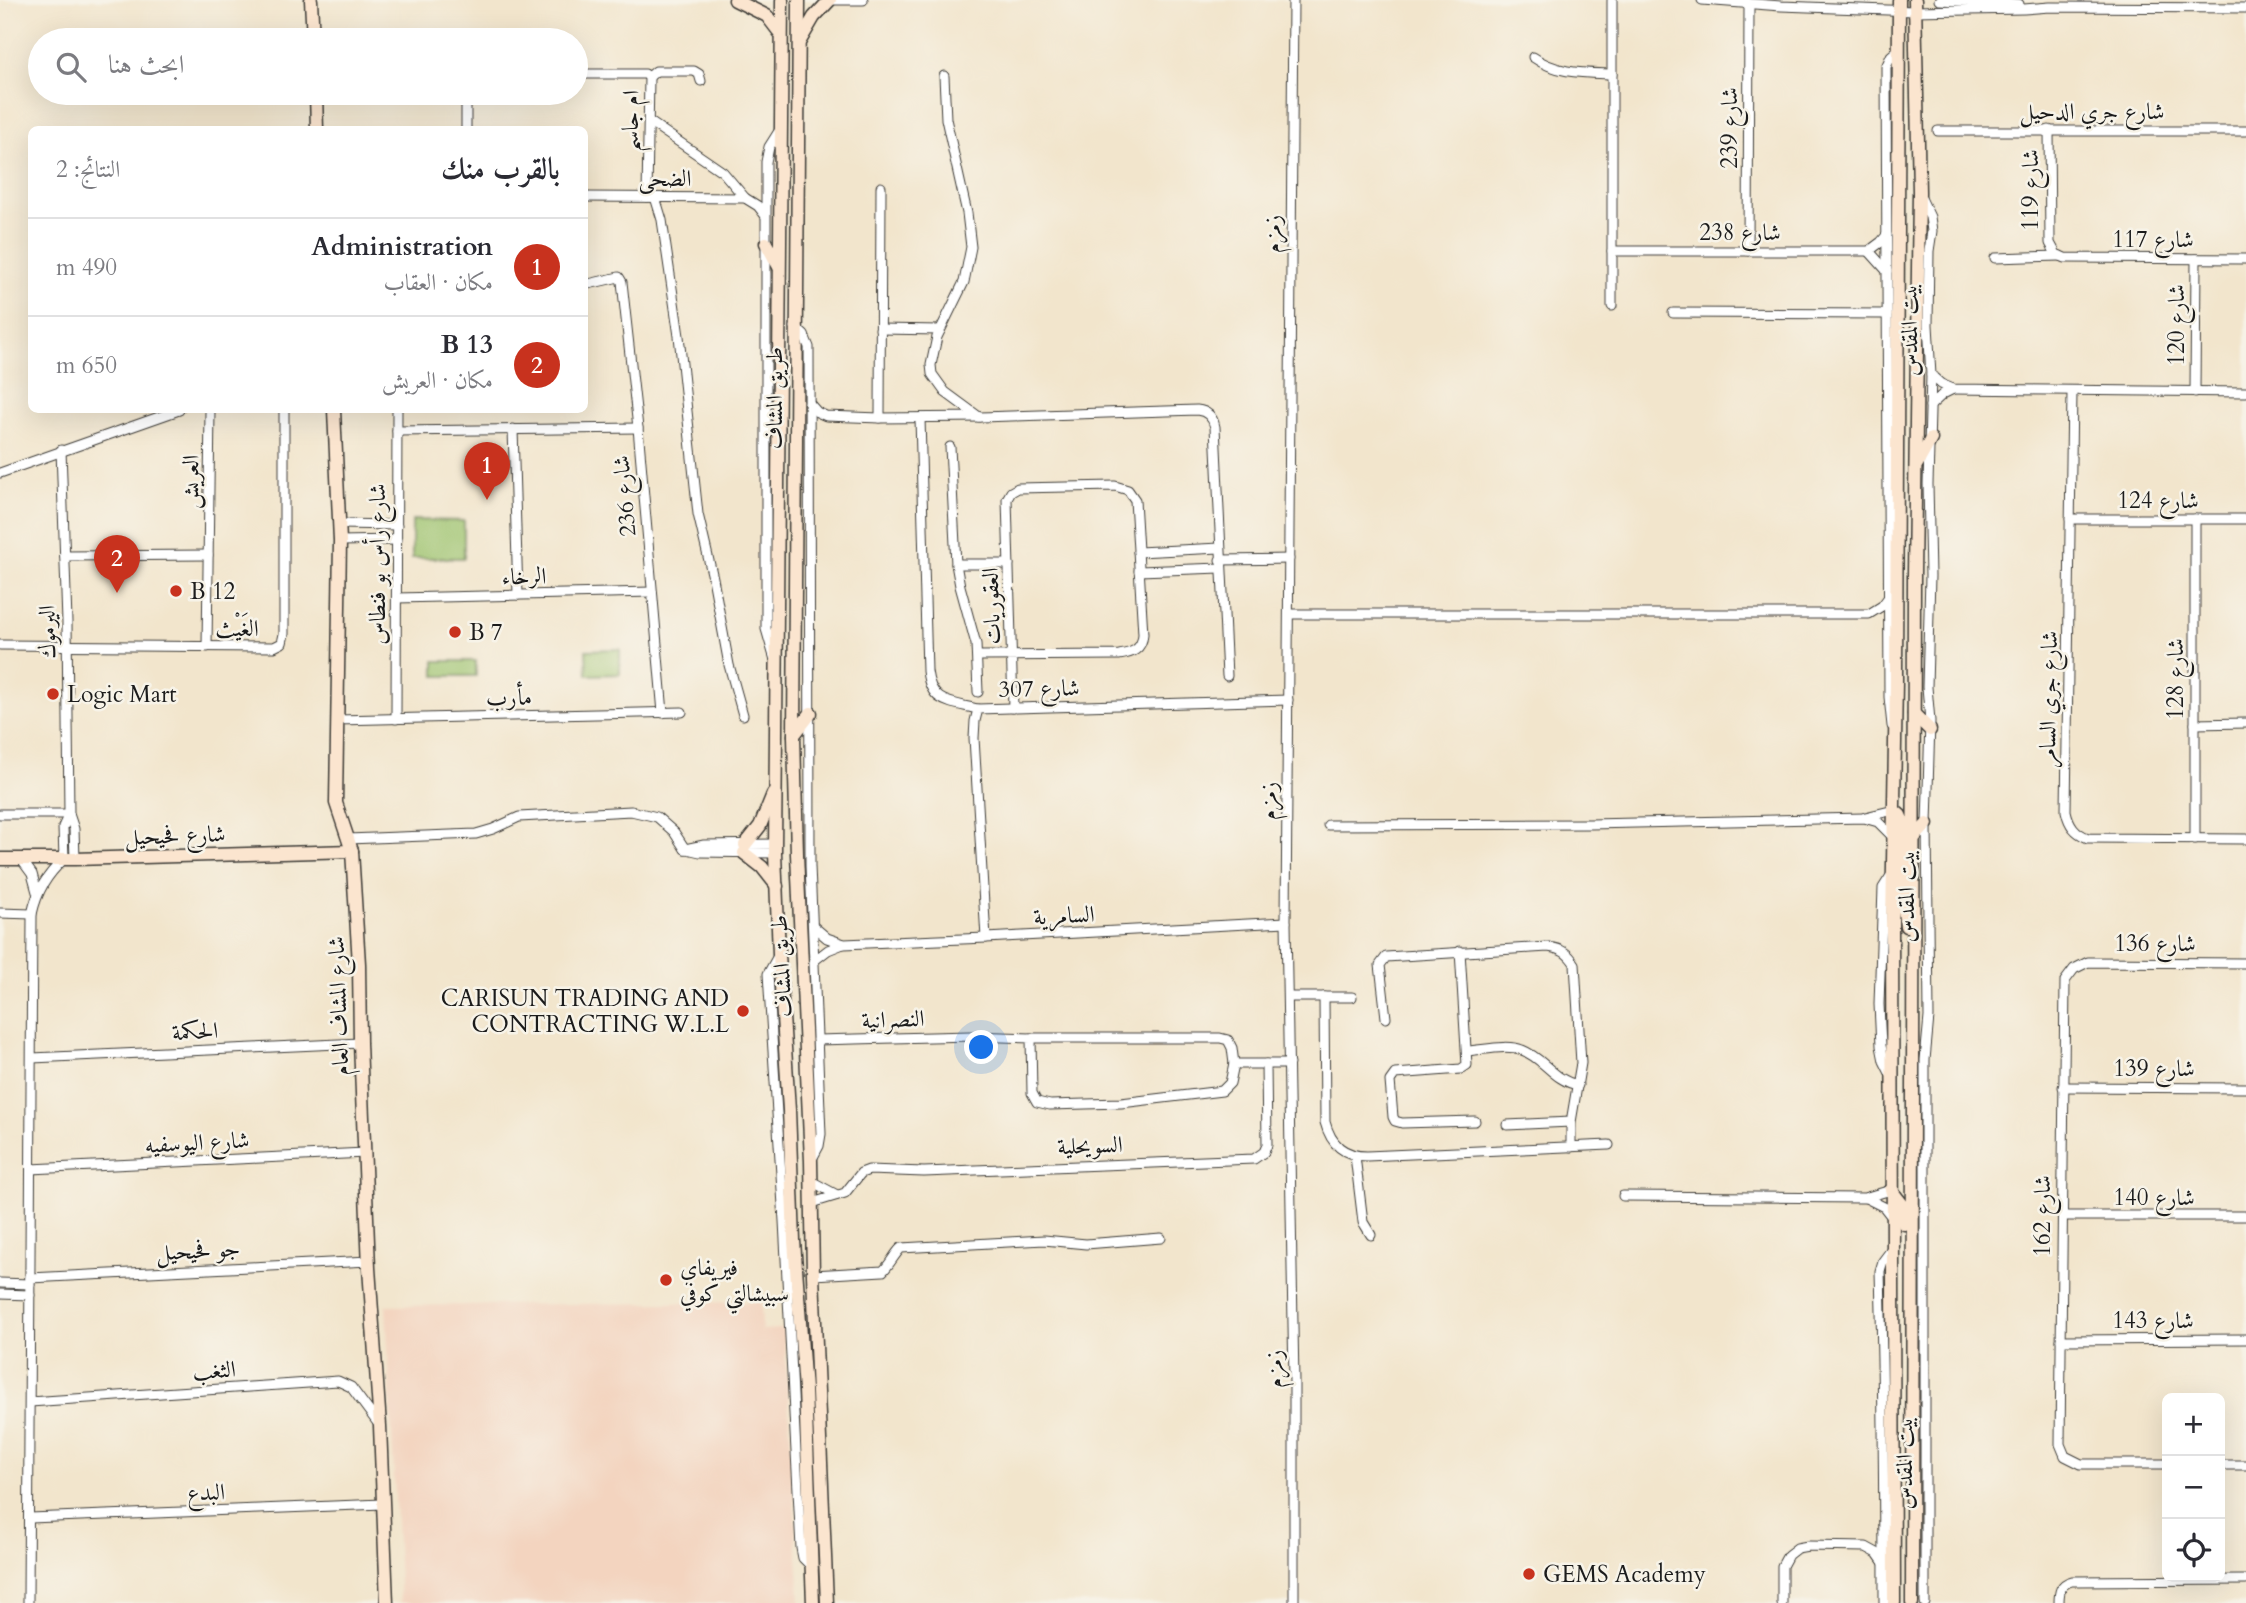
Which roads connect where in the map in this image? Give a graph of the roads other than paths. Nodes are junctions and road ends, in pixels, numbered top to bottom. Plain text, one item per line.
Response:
1 (311, 0) edge
2 (735, 0) edge
3 (782, 0) edge
4 (799, 0) edge
5 (863, 0) edge
6 (1293, 0) edge
7 (1612, 0) edge
8 (1702, 0) edge
9 (1939, 0) edge
10 (830, 1) edge
11 (1749, 4) junction
12 (1899, 4) edge
13 (2175, 4) edge
14 (1914, 5) edge
15 (2047, 5) edge
16 (2246, 8) edge
17 (312, 28) edge
18 (780, 33) junction
19 (798, 48) junction
20 (1898, 50) junction
21 (1533, 57) dead end
22 (588, 74) edge
23 (1612, 74) junction
24 (944, 76) dead end
25 (649, 77) junction
26 (701, 81) dead end
27 (316, 105) edge
28 (466, 105) edge
29 (650, 122) junction
30 (317, 126) edge
31 (466, 126) edge
32 (781, 128) junction
33 (2049, 130) junction
34 (1938, 131) dead end
35 (2246, 131) edge
36 (766, 180) junction
37 (881, 187) dead end
38 (1919, 192) junction
39 (588, 197) edge
40 (651, 197) junction
41 (746, 198) junction
42 (766, 216) junction
43 (1887, 235) junction
44 (766, 243) junction
45 (1612, 251) junction
46 (1748, 251) junction
47 (1869, 251) junction
48 (2061, 257) junction
49 (1995, 258) dead end
50 (2196, 259) junction
51 (2246, 259) edge
52 (780, 269) junction
53 (1887, 271) junction
54 (588, 284) edge
55 (1612, 306) dead end
56 (1673, 313) dead end
57 (1887, 314) junction
58 (795, 327) junction
59 (880, 330) junction
60 (940, 330) junction
61 (1931, 375) junction
62 (1953, 389) junction
63 (2072, 392) junction
64 (2195, 392) junction
65 (2246, 392) edge
66 (808, 401) junction
67 (1930, 406) junction
68 (170, 413) edge
69 (210, 413) edge
70 (284, 413) edge
71 (334, 413) edge
72 (397, 413) edge
73 (826, 416) junction
74 (880, 418) junction
75 (920, 418) junction
76 (981, 418) junction
77 (638, 428) junction
78 (513, 429) junction
79 (397, 431) junction
80 (808, 436) junction
81 (1931, 439) junction
82 (950, 447) dead end
83 (61, 450) junction
84 (1915, 471) junction
85 (0, 473) edge
86 (2070, 519) junction
87 (2195, 519) junction
88 (2246, 519) edge
89 (340, 524) junction
90 (397, 525) junction
91 (397, 540) junction
92 (340, 541) junction
93 (1220, 548) junction
94 (1138, 552) junction
95 (208, 555) junction
96 (65, 556) junction
97 (1892, 557) junction
98 (1289, 559) junction
99 (956, 564) junction
100 (1009, 564) junction
101 (1221, 564) junction
102 (1139, 571) junction
103 (652, 592) junction
104 (518, 595) junction
105 (397, 598) junction
106 (1888, 598) junction
107 (1289, 614) junction
108 (1869, 614) junction
109 (1888, 629) junction
110 (0, 645) edge
111 (67, 646) junction
112 (207, 647) junction
113 (1012, 655) junction
114 (978, 656) junction
115 (777, 665) junction
116 (1227, 676) dead end
117 (978, 692) dead end
118 (1289, 700) junction
119 (1013, 708) junction
120 (978, 709) junction
121 (682, 712) dead end
122 (663, 713) junction
123 (811, 713) junction
124 (1914, 714) junction
125 (743, 715) dead end
126 (396, 719) junction
127 (337, 720) junction
128 (2246, 723) edge
129 (2195, 724) junction
130 (1930, 730) junction
131 (1895, 732) junction
132 (794, 736) junction
133 (775, 787) junction
134 (1894, 810) junction
135 (0, 814) edge
136 (69, 814) junction
137 (1857, 819) junction
138 (1927, 824) junction
139 (1328, 825) dead end
140 (1893, 837) junction
141 (1913, 839) junction
142 (2195, 839) junction
143 (2246, 839) edge
144 (350, 845) junction
145 (744, 849) junction
146 (775, 849) junction
147 (0, 859) edge
148 (21, 859) junction
149 (70, 859) junction
150 (777, 886) junction
151 (37, 892) junction
152 (0, 913) edge
153 (32, 914) junction
154 (1286, 922) junction
155 (813, 926) junction
156 (986, 938) junction
157 (844, 944) junction
158 (1460, 951) junction
159 (1912, 957) junction
160 (815, 960) junction
161 (2246, 963) edge
162 (2068, 975) joint
163 (1288, 997) junction
164 (1324, 997) junction
165 (1352, 997) dead end
166 (1386, 1018) dead end
167 (1031, 1038) junction
168 (817, 1040) junction
169 (360, 1043) junction
170 (1467, 1051) junction
171 (32, 1058) junction
172 (1234, 1064) junction
173 (1266, 1064) junction
174 (1289, 1064) junction
175 (1578, 1085) junction
176 (2063, 1087) junction
177 (2246, 1088) edge
178 (1475, 1121) dead end
179 (1571, 1122) junction
180 (1507, 1125) dead end
181 (1609, 1145) dead end
182 (1571, 1147) junction
183 (365, 1153) junction
184 (1355, 1156) junction
185 (811, 1161) junction
186 (31, 1169) junction
187 (811, 1181) junction
188 (1891, 1190) junction
189 (837, 1195) junction
190 (1623, 1196) dead end
191 (1864, 1198) junction
192 (812, 1203) junction
193 (1891, 1216) junction
194 (2062, 1216) junction
195 (2246, 1216) edge
196 (1371, 1235) dead end
197 (1161, 1238) dead end
198 (1892, 1249) junction
199 (369, 1261) junction
200 (813, 1275) junction
201 (30, 1281) junction
202 (0, 1283) edge
203 (0, 1294) edge
204 (30, 1295) junction
205 (1911, 1325) junction
206 (2061, 1339) junction
207 (2246, 1339) edge
208 (30, 1402) junction
209 (380, 1426) junction
210 (2162, 1464) edge
211 (2225, 1465) edge
212 (2246, 1465) edge
213 (383, 1504) junction
214 (30, 1518) junction
215 (1884, 1533) junction
216 (1866, 1547) junction
217 (1884, 1564) junction
218 (2246, 1580) edge
219 (28, 1603) edge
220 (387, 1603) edge
221 (813, 1603) edge
222 (827, 1603) edge
223 (1294, 1603) edge
224 (1782, 1603) edge
225 (1884, 1603) edge
226 (1894, 1603) edge
227 (1912, 1603) edge
228 (1926, 1603) edge
229 (2059, 1603) edge

1 - 17 street
2 - 18 street
3 - 18 street, طريق المشاف
4 - 19 street, طريق المشاف
5 - 10 street
6 - 98 street, زمزم
7 - 23 street
8 - 11 street
9 - 15 street
10 - 19 street
11 - 12 street
11 - 46 street, شارع 239
12 - 14 street
12 - 20 street, بيت المقدس
13 - 15 street
13 - 16 street
14 - 15 street
14 - 38 street, بيت المقدس
18 - 32 street, طريق المشاف
19 - 58 street, طريق المشاف
20 - 43 street, بيت المقدس
20 - 97 street, بيت المقدس
21 - 23 street
22 - 25 street, ام جاسم
23 - 45 street
24 - 60 street
25 - 26 street
25 - 29 street, ام جاسم
27 - 30 street
28 - 31 street
29 - 40 street, ام جاسم
29 - 41 street
32 - 36 street, طريق المشاف
32 - 52 street, طريق المشاف
33 - 34 street, شارع جري الدحيل
33 - 35 street, شارع جري الدحيل
33 - 48 street, شارع 119
36 - 41 street
36 - 42 street, طريق المشاف
37 - 59 street
38 - 61 street, بيت المقدس
38 - 84 street, بيت المقدس
39 - 40 street, الضحى
40 - 41 street, الضحى
40 - 125 street, ام جاسم
41 - 42 street
42 - 44 street, طريق المشاف
43 - 47 street
43 - 53 street, بيت المقدس
44 - 52 street
44 - 115 street, طريق المشاف
45 - 46 street, شارع 238
45 - 55 street
46 - 47 street, شارع 238
47 - 53 street
48 - 49 street, شارع 117
48 - 50 street, شارع 117
50 - 51 street, شارع 117
50 - 64 street, شارع 120
52 - 115 street, طريق المشاف
53 - 57 street, بيت المقدس
54 - 77 street, شارع 236
56 - 57 street
57 - 97 street, بيت المقدس
58 - 66 street, طريق المشاف
58 - 132 street, طريق المشاف
59 - 60 street
59 - 74 street
60 - 76 street
61 - 62 street
61 - 67 street, بيت المقدس
62 - 63 street
62 - 67 street
63 - 64 street
63 - 86 street, شارع جري السامر
64 - 65 street
66 - 73 street
66 - 80 street, طريق المشاف
67 - 81 street, بيت المقدس
68 - 83 street
69 - 95 street, العريش
70 - 112 street, الغَيْث
71 - 89 street, شارع المشاف العام
72 - 79 street, شارع رأس بو فنطاس
73 - 74 street
73 - 80 street
74 - 75 street
75 - 76 street
75 - 120 street
76 - 93 street
77 - 78 street
77 - 103 street, شارع 236
78 - 79 street
78 - 104 street
79 - 90 street, شارع رأس بو فنطاس
80 - 123 street, طريق المشاف
81 - 84 street
81 - 130 street, بيت المقدس
82 - 99 street
83 - 85 street
83 - 96 street, اليرموك
84 - 124 street, بيت المقدس
86 - 87 street, شارع 124
86 - 142 street, شارع جري السامر
87 - 88 street, شارع 124
87 - 129 street, شارع 128
89 - 90 street
89 - 92 street, شارع المشاف العام
90 - 91 street, شارع رأس بو فنطاس
91 - 92 street
91 - 105 street, شارع رأس بو فنطاس
92 - 127 street, شارع المشاف العام
93 - 94 street
93 - 101 street
94 - 100 street, العقوريات
94 - 102 street
95 - 96 street
95 - 112 street, العريش
96 - 111 street, اليرموك
97 - 106 street, بيت المقدس
97 - 131 street, بيت المقدس
98 - 101 street
98 - 107 street, زمزم
99 - 100 street
99 - 114 street
100 - 113 street, العقوريات
101 - 102 street
101 - 116 street
102 - 113 street
103 - 104 street, الرخاء
103 - 122 street, شارع 236
104 - 105 street, الرخاء
105 - 126 street, شارع رأس بو فنطاس
106 - 108 street
106 - 109 street, بيت المقدس
107 - 108 street
107 - 118 street, زمزم
108 - 109 street
109 - 131 street, بيت المقدس
110 - 111 street, الغَيْث
111 - 112 street, الغَيْث
111 - 136 street, اليرموك
113 - 114 street
113 - 119 street, العقوريات
114 - 117 street
115 - 133 street, طريق المشاف
118 - 119 street, شارع 307
118 - 154 street, زمزم
119 - 120 street, شارع 307
120 - 156 street, شارع 307
121 - 122 street, مأرب
122 - 126 street, مأرب
123 - 132 street
123 - 155 street, طريق المشاف
124 - 130 street
124 - 141 street, بيت المقدس
126 - 127 street, مأرب
127 - 144 street, شارع المشاف العام
128 - 129 street
129 - 142 street, شارع 128
130 - 138 street, بيت المقدس
131 - 134 street, بيت المقدس
132 - 185 street, طريق المشاف
133 - 145 street
133 - 146 street, طريق المشاف
134 - 137 street
134 - 140 street, بيت المقدس
134 - 159 street
135 - 136 street
136 - 149 street, اليرموك
136 - 149 street, اليرموك
137 - 139 street
137 - 140 street
138 - 141 street
138 - 228 street, بيت المقدس
140 - 188 street, بيت المقدس
141 - 159 street, بيت المقدس
142 - 143 street, شارع جري السامر
144 - 145 street
144 - 149 street, شارع فحيحيل
144 - 169 street, شارع المشاف العام
145 - 146 street
145 - 150 street
146 - 150 street, طريق المشاف
147 - 148 street, شارع فحيحيل
148 - 149 street, شارع فحيحيل
148 - 151 street
149 - 151 street
150 - 221 street, طريق المشاف
151 - 153 street
152 - 153 street
153 - 171 street
154 - 156 street, السامرية
154 - 163 street, زمزم
155 - 157 street
155 - 160 street, طريق المشاف
156 - 157 street, السامرية
157 - 160 street, السامرية
158 - 166 street
158 - 170 street
158 - 175 street
159 - 205 street, بيت المقدس
160 - 168 street, طريق المشاف
161 - 162 street, شارع 136
162 - 176 street, شارع 162
163 - 164 street
163 - 174 street, زمزم
164 - 165 street
164 - 184 street
167 - 168 street, النصرانية
167 - 172 street, النصرانية
167 - 172 street
168 - 185 street, طريق المشاف
169 - 171 street, الحكمة
169 - 183 street, شارع المشاف العام
170 - 175 street
170 - 178 street
171 - 186 street
172 - 173 street
173 - 174 street
173 - 189 street, السويحلية
174 - 223 street, زمزم
175 - 179 street
176 - 177 street, شارع 139
176 - 194 street, شارع 162
179 - 180 street
179 - 182 street
181 - 182 street
182 - 184 street
183 - 186 street, شارع اليوسفيه
183 - 199 street, شارع المشاف العام
184 - 196 street
185 - 187 street, طريق المشاف
186 - 201 street
187 - 189 street
187 - 192 street, طريق المشاف
188 - 191 street
188 - 193 street, بيت المقدس
188 - 205 street
189 - 192 street, السويحلية
190 - 191 street
191 - 193 street
192 - 200 street, طريق المشاف
193 - 198 street, بيت المقدس
194 - 195 street, شارع 140
194 - 206 street, شارع 162
197 - 200 street
198 - 215 street, بيت المقدس
198 - 226 street, بيت المقدس
199 - 201 street, جو فحيحيل
199 - 209 street, شارع المشاف العام
200 - 222 street, طريق المشاف
201 - 202 street, جو فحيحيل
201 - 204 street
203 - 204 street
204 - 208 street
205 - 227 street, بيت المقدس
206 - 207 street, شارع 143
206 - 210 street, شارع 162
208 - 209 street, الثغب
208 - 214 street
209 - 213 street, شارع المشاف العام
211 - 212 street
213 - 214 street, البدع
213 - 220 street, شارع المشاف العام
214 - 219 street
215 - 216 street
215 - 217 street, بيت المقدس
216 - 217 street
216 - 224 street
217 - 225 street, بيت المقدس
218 - 229 street

